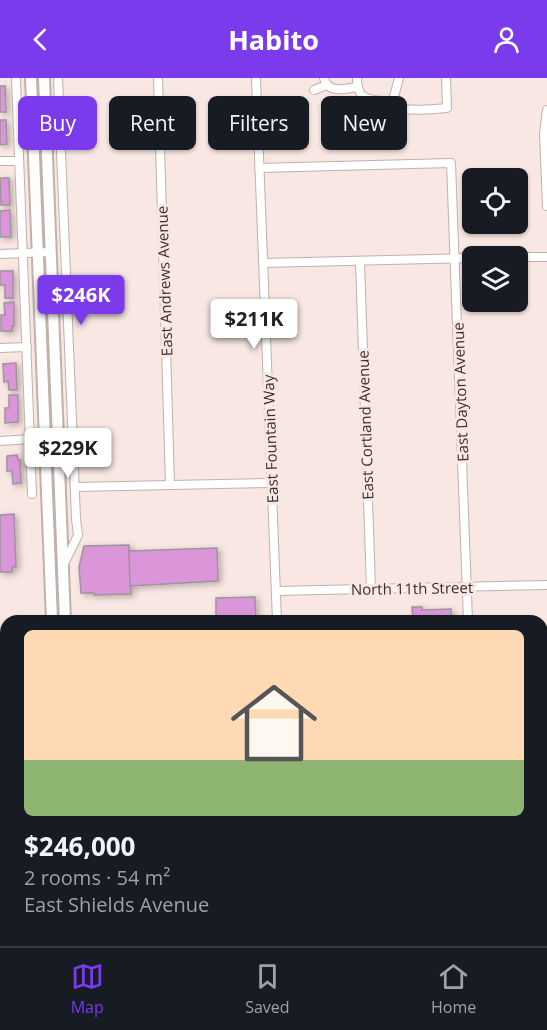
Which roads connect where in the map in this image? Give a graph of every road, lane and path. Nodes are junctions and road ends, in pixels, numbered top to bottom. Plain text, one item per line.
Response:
1 (16, 78) edge
2 (31, 78) edge
3 (44, 78) edge
4 (58, 78) edge
5 (158, 78) edge
6 (256, 78) edge
7 (357, 78) edge
8 (399, 78) edge
9 (446, 78) edge
10 (326, 82) edge
11 (357, 87) junction
12 (314, 90) dead end
13 (362, 96) edge
14 (394, 96) edge
15 (407, 109) edge
16 (547, 110) edge
17 (0, 161) edge
18 (19, 161) junction
19 (259, 168) junction
20 (547, 206) edge
21 (51, 252) junction
22 (23, 253) junction
23 (37, 253) junction
24 (0, 254) edge
25 (547, 256) edge
26 (528, 257) edge
27 (454, 259) junction
28 (462, 259) edge
29 (360, 261) junction
30 (263, 263) junction
31 (27, 346) junction
32 (0, 348) edge
33 (31, 439) junction
34 (0, 441) edge
35 (45, 442) junction
36 (272, 483) junction
37 (170, 484) junction
38 (75, 487) junction
39 (32, 494) dead end
40 (62, 539) junction
41 (63, 565) junction
42 (50, 578) junction
43 (547, 585) edge
44 (467, 586) junction
45 (371, 589) junction
46 (276, 591) junction
47 (64, 599) junction
48 (52, 615) edge
49 (65, 615) edge
50 (277, 615) edge
51 (468, 615) edge

1 - 18 street
2 - 23 main road
3 - 21 main road
4 - 38 street
5 - 37 street, East Andrews Avenue
6 - 19 street, East Fountain Way
7 - 11 street
8 - 14 street
9 - 15 street
10 - 11 street
10 - 12 street
11 - 13 street
16 - 20 street
17 - 18 street
18 - 22 street
19 - 27 street, East Dayton Avenue
19 - 30 street, East Fountain Way
21 - 23 street
21 - 40 main road
22 - 23 street
22 - 24 street
22 - 31 street
23 - 35 main road
25 - 26 street
27 - 28 street
27 - 29 street
27 - 44 street, East Dayton Avenue
29 - 30 street
29 - 45 street, East Cortland Avenue
30 - 36 street, East Fountain Way
31 - 32 street
31 - 33 street
33 - 34 street
33 - 39 street
35 - 40 main road
35 - 42 main road
36 - 37 street
36 - 46 street, East Fountain Way
37 - 38 street
38 - 41 street
40 - 41 main road
41 - 47 main road
42 - 47 main road
42 - 48 main road
43 - 44 street, North 11th Street
44 - 45 street, North 11th Street
44 - 51 street, East Dayton Avenue
45 - 46 street, North 11th Street
46 - 50 street, East Fountain Way
47 - 49 main road

